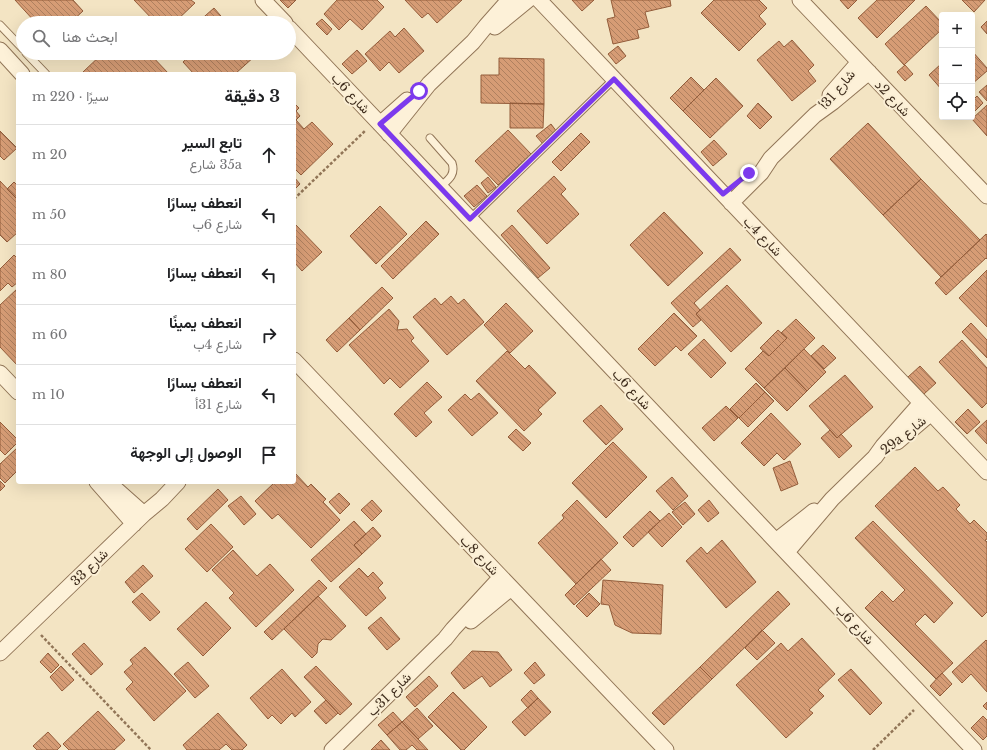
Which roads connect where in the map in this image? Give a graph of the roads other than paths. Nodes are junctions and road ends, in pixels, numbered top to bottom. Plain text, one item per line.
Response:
1 (263, 0) edge
2 (509, 0) edge
3 (528, 0) edge
4 (539, 0) edge
5 (800, 0) edge
6 (278, 16) edge
7 (0, 25) edge
8 (296, 35) edge
9 (16, 42) edge
10 (473, 42) junction
11 (0, 50) edge
12 (33, 60) edge
13 (864, 67) junction
14 (20, 72) edge
15 (44, 72) edge
16 (614, 79) junction
17 (382, 126) junction
18 (430, 138) dead end
19 (440, 187) junction
20 (987, 196) edge
21 (727, 198) junction
22 (470, 219) junction
23 (0, 373) edge
24 (299, 375) edge
25 (16, 390) edge
26 (926, 408) junction
27 (987, 472) edge
28 (99, 484) edge
29 (110, 484) edge
30 (176, 484) edge
31 (832, 499) junction
32 (139, 519) junction
33 (776, 541) junction
34 (787, 552) junction
35 (506, 583) junction
36 (0, 653) edge
37 (332, 750) edge
38 (666, 750) edge
39 (974, 750) edge

1 - 6 street
2 - 10 street
3 - 10 street
4 - 16 street, شارع 4ب
5 - 13 street, شارع 2د
7 - 9 lane
8 - 17 street, شارع 6ب
10 - 17 street
11 - 14 street
12 - 15 lane
13 - 20 street, شارع 2د
13 - 21 street, شارع 31أ
16 - 21 street, شارع 4ب
16 - 22 lane
17 - 19 street, شارع 6ب
18 - 19 lane
19 - 22 street, شارع 6ب
21 - 26 street, شارع 4ب
22 - 33 street, شارع 6ب
23 - 25 street
24 - 35 street, شارع 8ب
26 - 27 street, شارع 4ب
26 - 31 street, 29a شارع
28 - 32 street
29 - 32 street
30 - 32 street, شارع 33
31 - 33 street, 29a شارع
31 - 34 street, 29a شارع
32 - 36 street, شارع 33
33 - 34 street, شارع 6ب
34 - 39 street, شارع 6ب
35 - 37 street, شارع 31ب
35 - 38 street, شارع 8ب

